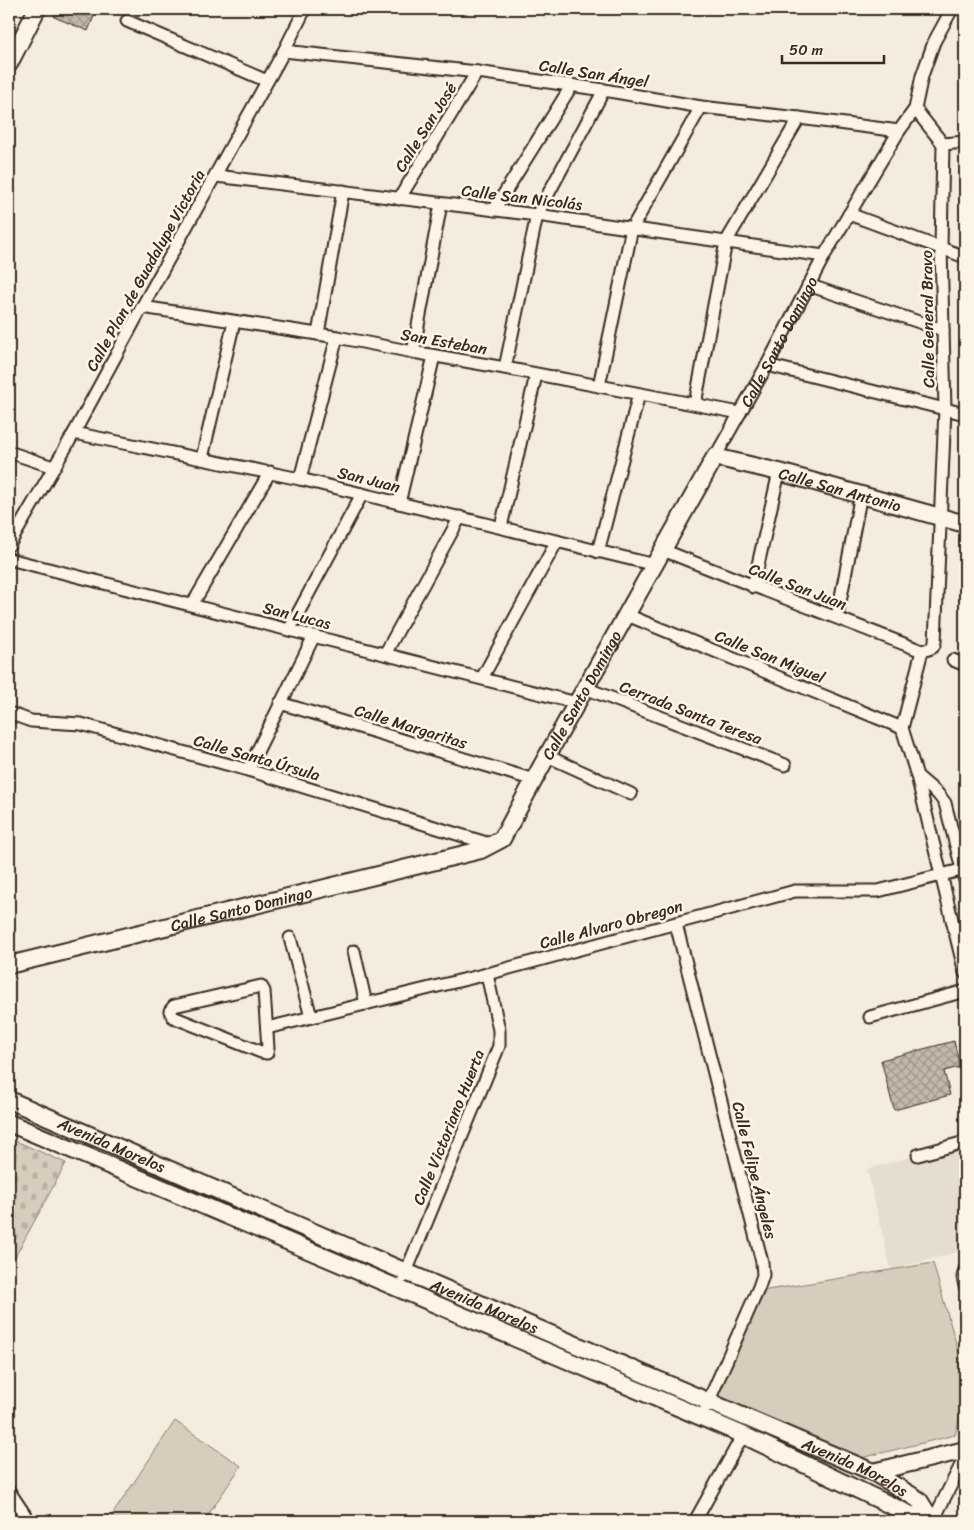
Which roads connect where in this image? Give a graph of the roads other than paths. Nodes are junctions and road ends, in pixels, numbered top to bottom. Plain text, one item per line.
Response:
1 (36, 9) edge
2 (304, 9) edge
3 (952, 9) edge
4 (127, 21) dead end
5 (284, 51) junction
6 (9, 64) edge
7 (478, 72) junction
8 (267, 81) junction
9 (572, 85) junction
10 (604, 90) junction
11 (701, 108) junction
12 (915, 109) junction
13 (799, 118) junction
14 (899, 131) junction
15 (965, 142) edge
16 (943, 144) junction
17 (216, 176) junction
18 (343, 192) junction
19 (399, 199) junction
20 (441, 204) junction
21 (494, 210) junction
22 (849, 214) junction
23 (537, 215) junction
24 (632, 228) junction
25 (726, 242) junction
26 (941, 248) junction
27 (824, 256) junction
28 (965, 257) edge
29 (808, 285) junction
30 (142, 307) junction
31 (234, 322) junction
32 (943, 330) junction
33 (318, 334) junction
34 (337, 337) junction
35 (413, 352) junction
36 (434, 356) junction
37 (767, 365) junction
38 (505, 368) junction
39 (536, 375) junction
40 (599, 386) junction
41 (639, 394) junction
42 (695, 404) junction
43 (945, 409) junction
44 (740, 413) junction
45 (965, 414) edge
46 (74, 433) junction
47 (9, 452) edge
48 (715, 457) junction
49 (202, 458) junction
50 (53, 467) junction
51 (270, 472) junction
52 (779, 472) junction
53 (300, 479) junction
54 (362, 494) junction
55 (861, 494) junction
56 (399, 503) junction
57 (460, 517) junction
58 (941, 517) junction
59 (965, 524) edge
60 (501, 527) junction
61 (557, 541) junction
62 (9, 545) edge
63 (663, 550) junction
64 (598, 552) junction
65 (9, 559) edge
66 (655, 565) junction
67 (753, 587) junction
68 (192, 605) junction
69 (627, 615) junction
70 (837, 617) junction
71 (290, 630) junction
72 (314, 636) junction
73 (922, 651) junction
74 (385, 654) junction
75 (953, 660) dead end
76 (965, 666) edge
77 (482, 678) junction
78 (585, 688) junction
79 (280, 703) junction
80 (577, 703) junction
81 (9, 713) edge
82 (902, 728) junction
83 (547, 756) junction
84 (785, 766) dead end
85 (248, 770) junction
86 (917, 776) junction
87 (534, 780) junction
88 (631, 794) dead end
89 (493, 845) junction
90 (964, 873) edge
91 (941, 875) junction
92 (676, 924) junction
93 (290, 938) dead end
94 (354, 951) dead end
95 (9, 964) edge
96 (965, 970) edge
97 (487, 974) junction
98 (965, 991) edge
99 (366, 1004) junction
100 (311, 1017) junction
101 (870, 1017) dead end
102 (267, 1028) junction
103 (9, 1100) edge
104 (9, 1123) edge
105 (81, 1132) junction
106 (965, 1142) edge
107 (73, 1150) junction
108 (918, 1155) dead end
109 (965, 1270) edge
110 (406, 1272) junction
111 (965, 1286) edge
112 (399, 1289) junction
113 (709, 1402) junction
114 (701, 1417) junction
115 (743, 1435) junction
116 (965, 1450) edge
117 (965, 1457) edge
118 (873, 1472) junction
119 (9, 1491) edge
120 (28, 1521) edge
121 (695, 1521) edge
122 (932, 1521) edge

1 - 6 main road
2 - 5 street, Calle Plan de Guadalupe Victoria
3 - 12 street
4 - 8 street
5 - 7 street, Calle San Ángel
5 - 8 street, Calle Plan de Guadalupe Victoria
7 - 9 street, Calle San Ángel
7 - 19 street, Calle San José
8 - 17 street, Calle Plan de Guadalupe Victoria
9 - 10 street, Calle San Ángel
9 - 21 street
10 - 11 street, Calle San Ángel
10 - 23 street
11 - 13 street, Calle San Ángel
11 - 24 street
12 - 14 street, Calle Santo Domingo
12 - 16 street
13 - 14 street, Calle San Ángel
13 - 25 street
14 - 22 street, Calle Santo Domingo
15 - 16 street
16 - 26 street, Calle General Bravo
17 - 18 street, Calle San Nicolás
17 - 30 street, Calle Plan de Guadalupe Victoria
18 - 19 street, Calle San Nicolás
18 - 33 street
19 - 20 street, Calle San Nicolás
20 - 21 street, Calle San Nicolás
20 - 35 street
21 - 23 street, Calle San Nicolás
22 - 26 street
22 - 27 street, Calle Santo Domingo
23 - 24 street, Calle San Nicolás
23 - 38 street
24 - 25 street, Calle San Nicolás
24 - 40 street
25 - 27 street, Calle San Nicolás
25 - 42 street
26 - 28 street
26 - 32 street, Calle General Bravo
27 - 29 street, Calle Santo Domingo
29 - 32 street
29 - 37 street, Calle Santo Domingo
30 - 31 street, San Esteban
30 - 46 street, Calle Plan de Guadalupe Victoria
31 - 33 street, San Esteban
31 - 49 street
32 - 43 street, Calle General Bravo
33 - 34 street, San Esteban
34 - 35 street, San Esteban
34 - 53 street
35 - 36 street, San Esteban
36 - 38 street, San Esteban
36 - 56 street
37 - 43 street
37 - 44 street, Calle Santo Domingo
38 - 39 street, San Esteban
39 - 40 street, San Esteban
39 - 60 street
40 - 41 street, San Esteban
41 - 42 street, San Esteban
41 - 64 street
42 - 44 street, San Esteban
43 - 45 street
43 - 58 street, Calle General Bravo
44 - 48 street, Calle Santo Domingo
46 - 49 street, San Juan
46 - 50 street, Calle Plan de Guadalupe Victoria
47 - 50 street
48 - 52 main road, Calle San Antonio
48 - 63 main road, Calle Santo Domingo
49 - 51 street, San Juan
50 - 62 street, Calle Plan de Guadalupe Victoria
51 - 53 street, San Juan
51 - 68 street
52 - 55 main road, Calle San Antonio
52 - 67 street
53 - 54 street, San Juan
54 - 56 street, San Juan
54 - 71 street
55 - 58 main road, Calle San Antonio
55 - 70 street
56 - 57 street, San Juan
57 - 60 street, San Juan
57 - 74 street
58 - 59 main road, Calle San Antonio
58 - 73 street, Calle General Bravo
60 - 61 street, San Juan
61 - 64 street, San Juan
61 - 77 street
63 - 66 main road, Calle Santo Domingo
63 - 67 street, Calle San Juan
64 - 66 street, San Juan
65 - 68 street, San Lucas
66 - 69 main road, Calle Santo Domingo
67 - 70 street, Calle San Juan
68 - 71 street, San Lucas
69 - 78 main road, Calle Santo Domingo
69 - 82 street, Calle San Miguel
70 - 73 street, Calle San Juan
71 - 72 street, San Lucas
72 - 74 street, San Lucas
72 - 79 street
73 - 82 street
74 - 77 street, San Lucas
75 - 76 street
77 - 80 street, San Lucas
78 - 80 main road, Calle Santo Domingo
78 - 84 street, Cerrada Santa Teresa
79 - 85 street
79 - 87 street, Calle Margaritas
80 - 83 main road, Calle Santo Domingo
81 - 85 street, Calle Santa Úrsula
82 - 86 street
83 - 87 main road, Calle Santo Domingo
83 - 88 street
85 - 89 street, Calle Santa Úrsula
86 - 90 street
86 - 91 street
87 - 89 main road, Calle Santo Domingo
89 - 95 main road, Calle Santo Domingo
90 - 91 street, Calle Alvaro Obregon
91 - 92 street, Calle Alvaro Obregon
91 - 96 street
92 - 97 street, Calle Alvaro Obregon
92 - 113 street, Calle Felipe Ángeles
93 - 100 street
94 - 99 street
97 - 99 street, Calle Alvaro Obregon
97 - 110 street, Calle Victoriano Huerta
98 - 101 street
99 - 100 street, Calle Alvaro Obregon
100 - 102 street, Calle Alvaro Obregon
102 - 102 street
103 - 105 main road, Avenida Morelos
104 - 107 main road, Avenida Morelos
105 - 107 street
105 - 110 main road, Avenida Morelos
106 - 108 street
107 - 112 main road, Avenida Morelos
109 - 111 street
110 - 112 street, Calle Victoriano Huerta
110 - 113 main road, Avenida Morelos
112 - 114 main road, Avenida Morelos
113 - 114 street, Calle Felipe Ángeles
113 - 118 main road, Avenida Morelos
114 - 115 main road, Avenida Morelos
115 - 121 street
115 - 122 main road, Avenida Morelos
116 - 118 main road
117 - 122 street
118 - 122 main road, Avenida Morelos
119 - 120 street

